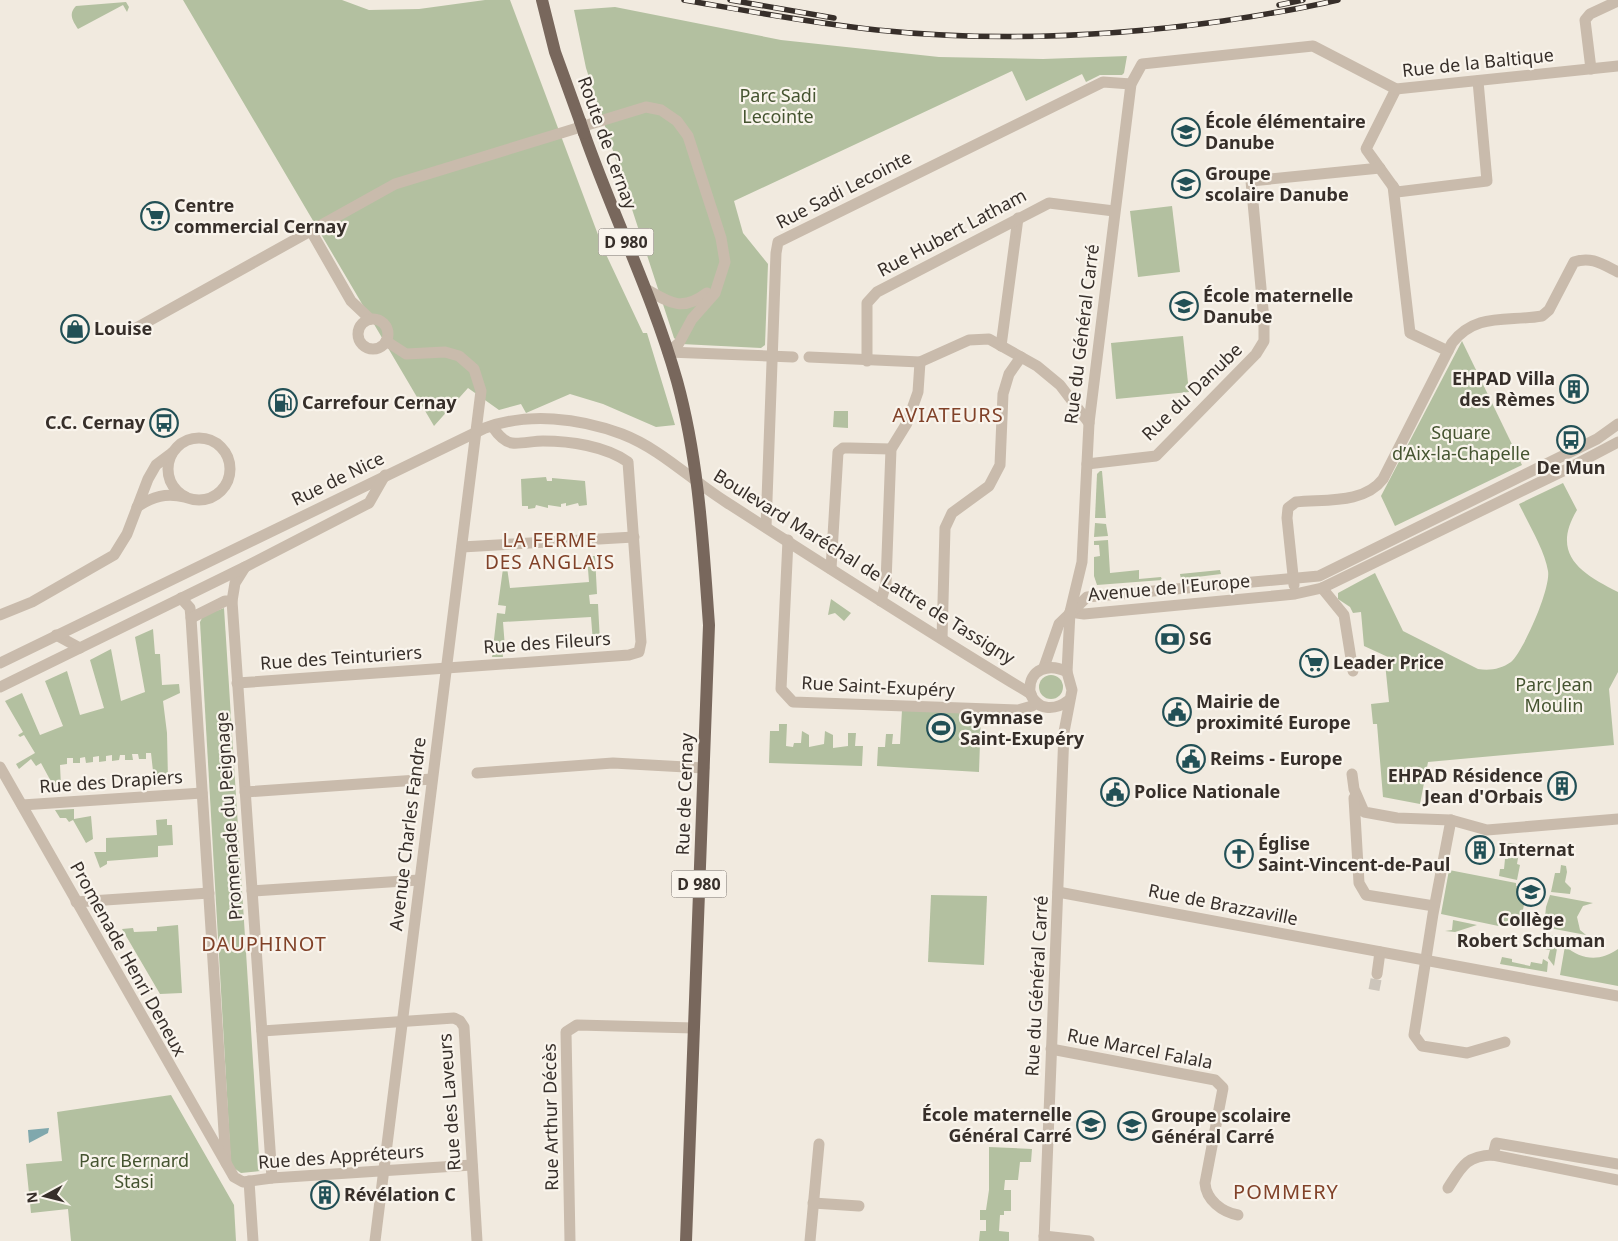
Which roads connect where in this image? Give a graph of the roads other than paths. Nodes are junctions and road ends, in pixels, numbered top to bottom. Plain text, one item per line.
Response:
1 (1618, 1) edge
2 (543, 4) edge
3 (1142, 64) joint
4 (1618, 66) edge
5 (1591, 69) junction
6 (1478, 81) junction
7 (1131, 84) junction
8 (1396, 89) junction
9 (1380, 168) junction
10 (1393, 190) junction
11 (1114, 211) junction
12 (1018, 218) junction
13 (311, 231) junction
14 (1618, 272) edge
15 (720, 279) junction
16 (646, 289) junction
17 (370, 319) junction
18 (129, 332) dead end
19 (386, 341) junction
20 (1001, 346) junction
21 (1448, 351) junction
22 (668, 352) junction
23 (772, 356) junction
24 (793, 357) dead end
25 (809, 357) dead end
26 (1021, 357) junction
27 (867, 361) junction
28 (920, 362) junction
29 (1089, 423) junction
30 (1618, 424) edge
31 (492, 426) junction
32 (476, 432) junction
33 (1618, 442) edge
34 (892, 449) junction
35 (172, 454) junction
36 (1087, 464) junction
37 (385, 475) junction
38 (697, 482) junction
39 (1487, 494) junction
40 (187, 498) junction
41 (1492, 505) junction
42 (137, 506) junction
43 (766, 527) junction
44 (634, 537) junction
45 (788, 540) junction
46 (462, 547) junction
47 (245, 567) junction
48 (831, 569) junction
49 (1293, 580) junction
50 (1322, 588) junction
51 (1295, 594) junction
52 (181, 598) junction
53 (232, 601) junction
54 (881, 601) junction
55 (1070, 612) junction
56 (0, 614) edge
57 (191, 618) junction
58 (56, 635) junction
59 (942, 639) junction
60 (80, 648) junction
61 (0, 663) edge
62 (1044, 667) junction
63 (446, 668) junction
64 (1353, 671) dead end
65 (1067, 672) junction
66 (1032, 679) junction
67 (1011, 681) junction
68 (238, 683) junction
69 (2, 686) edge
70 (1033, 698) junction
71 (1069, 700) junction
72 (1051, 708) junction
73 (1064, 732) junction
74 (0, 767) edge
75 (704, 768) junction
76 (477, 773) dead end
77 (1352, 774) dead end
78 (432, 779) junction
79 (1354, 789) junction
80 (245, 792) junction
81 (202, 793) junction
82 (22, 805) junction
83 (1618, 819) edge
84 (1451, 820) junction
85 (419, 880) junction
86 (252, 891) junction
87 (1058, 892) junction
88 (209, 893) junction
89 (76, 902) junction
90 (1434, 906) junction
91 (1380, 952) junction
92 (1426, 960) junction
93 (1377, 974) tunnel mouth
94 (1618, 996) edge
95 (401, 1022) junction
96 (694, 1028) junction
97 (262, 1031) junction
98 (1505, 1042) dead end
99 (1051, 1049) junction
100 (819, 1144) dead end
101 (1493, 1155) junction
102 (1618, 1164) edge
103 (472, 1165) junction
104 (226, 1167) junction
105 (384, 1171) junction
106 (272, 1178) junction
107 (1618, 1180) edge
108 (246, 1182) junction
109 (1448, 1188) dead end
110 (813, 1203) junction
111 (859, 1206) dead end
112 (1238, 1215) dead end
113 (1044, 1238) edge
114 (252, 1241) edge
115 (375, 1241) edge
116 (477, 1241) edge
117 (570, 1241) edge
118 (686, 1241) edge
119 (810, 1241) edge
120 (1089, 1241) edge

1 - 5 street
2 - 16 main road, Route de Cernay / D 980
3 - 7 street, Rue du Général Carré
3 - 8 street, Rue de la Baltique
4 - 5 street, Rue de la Baltique
5 - 6 street, Rue de la Baltique
6 - 8 street, Rue de la Baltique
6 - 10 street
7 - 11 street, Rue du Général Carré
7 - 23 street, Rue Sadi Lecointe
8 - 9 street
9 - 10 street
9 - 36 street, Rue du Danube
10 - 21 street
11 - 12 street, Rue Hubert Latham
11 - 29 street, Rue du Général Carré
12 - 20 street
12 - 27 street, Rue Hubert Latham
13 - 15 street
13 - 17 street
13 - 18 street
14 - 21 street
15 - 16 street
15 - 22 street
16 - 22 main road, Route de Cernay / D 980
17 - 19 street
17 - 19 street
19 - 32 street, Avenue Charles Fandre
20 - 26 street
20 - 28 street
21 - 49 street
22 - 23 street
22 - 38 main road, Rue de Cernay / D 980
23 - 24 street
23 - 43 street, Rue Sadi Lecointe
25 - 27 street
26 - 29 street
26 - 59 street
27 - 28 street
28 - 34 street
29 - 36 street, Rue du Général Carré
30 - 39 street, Avenue de l'Europe
31 - 32 street, Rue de Nice
31 - 38 street, Rue de Nice
31 - 44 street
32 - 37 street, Rue de Nice
32 - 46 street, Avenue Charles Fandre
33 - 41 street, Avenue de l'Europe
34 - 48 street
34 - 54 street
35 - 40 street
35 - 40 street
35 - 42 street
36 - 55 street, Rue du Général Carré
37 - 47 street
37 - 58 street, Rue de Nice
38 - 43 street, Boulevard Maréchal de Lattre de Tassigny
38 - 75 main road, Rue de Cernay / D 980
39 - 41 street
39 - 49 street, Avenue de l'Europe
40 - 42 street
41 - 50 street, Avenue de l'Europe
42 - 56 street
43 - 45 street, Boulevard Maréchal de Lattre de Tassigny
44 - 46 street
44 - 63 street, Rue des Fileurs
45 - 48 street, Boulevard Maréchal de Lattre de Tassigny
45 - 70 street, Rue Saint-Exupéry
46 - 63 street, Avenue Charles Fandre
47 - 52 street
47 - 53 street, Promenade du Peignage
48 - 54 street, Boulevard Maréchal de Lattre de Tassigny
49 - 51 street
49 - 55 street, Avenue de l'Europe
50 - 51 street, Avenue de l'Europe
50 - 64 street
51 - 55 street, Avenue de l'Europe
52 - 57 street, Promenade du Peignage
52 - 60 street
53 - 57 street
53 - 68 street, Promenade du Peignage
54 - 59 street, Boulevard Maréchal de Lattre de Tassigny
55 - 62 street, Rue du Général Carré
55 - 65 street, Rue du Général Carré
57 - 81 street, Promenade du Peignage
58 - 60 street
58 - 61 street, Rue de Nice
59 - 67 street, Boulevard Maréchal de Lattre de Tassigny
60 - 69 street
62 - 65 street
62 - 66 street
63 - 68 street, Rue des Teinturiers
63 - 78 street, Avenue Charles Fandre
65 - 71 street
66 - 67 street, Boulevard Maréchal de Lattre de Tassigny
66 - 70 street
67 - 70 street, Boulevard Maréchal de Lattre de Tassigny
68 - 80 street, Promenade du Peignage
70 - 72 street
71 - 72 street
71 - 73 street, Rue du Général Carré
72 - 73 street
73 - 87 street, Rue du Général Carré
74 - 82 street, Promenade Henri Deneux
75 - 76 street
75 - 96 main road, Rue de Cernay / D 980
77 - 79 street
78 - 80 street
78 - 85 street, Avenue Charles Fandre
79 - 84 street
79 - 90 street
80 - 86 street, Promenade du Peignage
81 - 82 street, Rue des Drapiers
81 - 88 street, Promenade du Peignage
82 - 89 street, Promenade Henri Deneux
83 - 84 street
84 - 90 street
85 - 86 street
85 - 95 street, Avenue Charles Fandre
86 - 97 street, Promenade du Peignage
87 - 91 street, Rue de Brazzaville
87 - 99 street, Rue du Général Carré
88 - 89 street
88 - 104 street, Promenade du Peignage
89 - 104 street, Promenade Henri Deneux
90 - 92 street
91 - 92 street, Rue de Brazzaville
91 - 93 street
92 - 94 street, Rue de Brazzaville
92 - 98 street
95 - 97 street, Rue des Laveurs
95 - 103 street, Rue des Laveurs
95 - 105 street, Avenue Charles Fandre
96 - 117 street, Rue Arthur Décès
96 - 118 main road, Rue de Cernay / D 980
97 - 106 street, Promenade du Peignage
99 - 112 street, Rue Marcel Falala
99 - 113 street, Rue du Général Carré
100 - 110 street
101 - 102 street
101 - 107 street
101 - 109 street
103 - 105 street, Rue des Appréteurs
103 - 116 street, Rue des Laveurs
104 - 108 street
105 - 106 street, Rue des Appréteurs
105 - 115 street, Avenue Charles Fandre
106 - 108 street, Rue des Appréteurs
108 - 114 street
110 - 111 street
110 - 119 street
113 - 120 street

